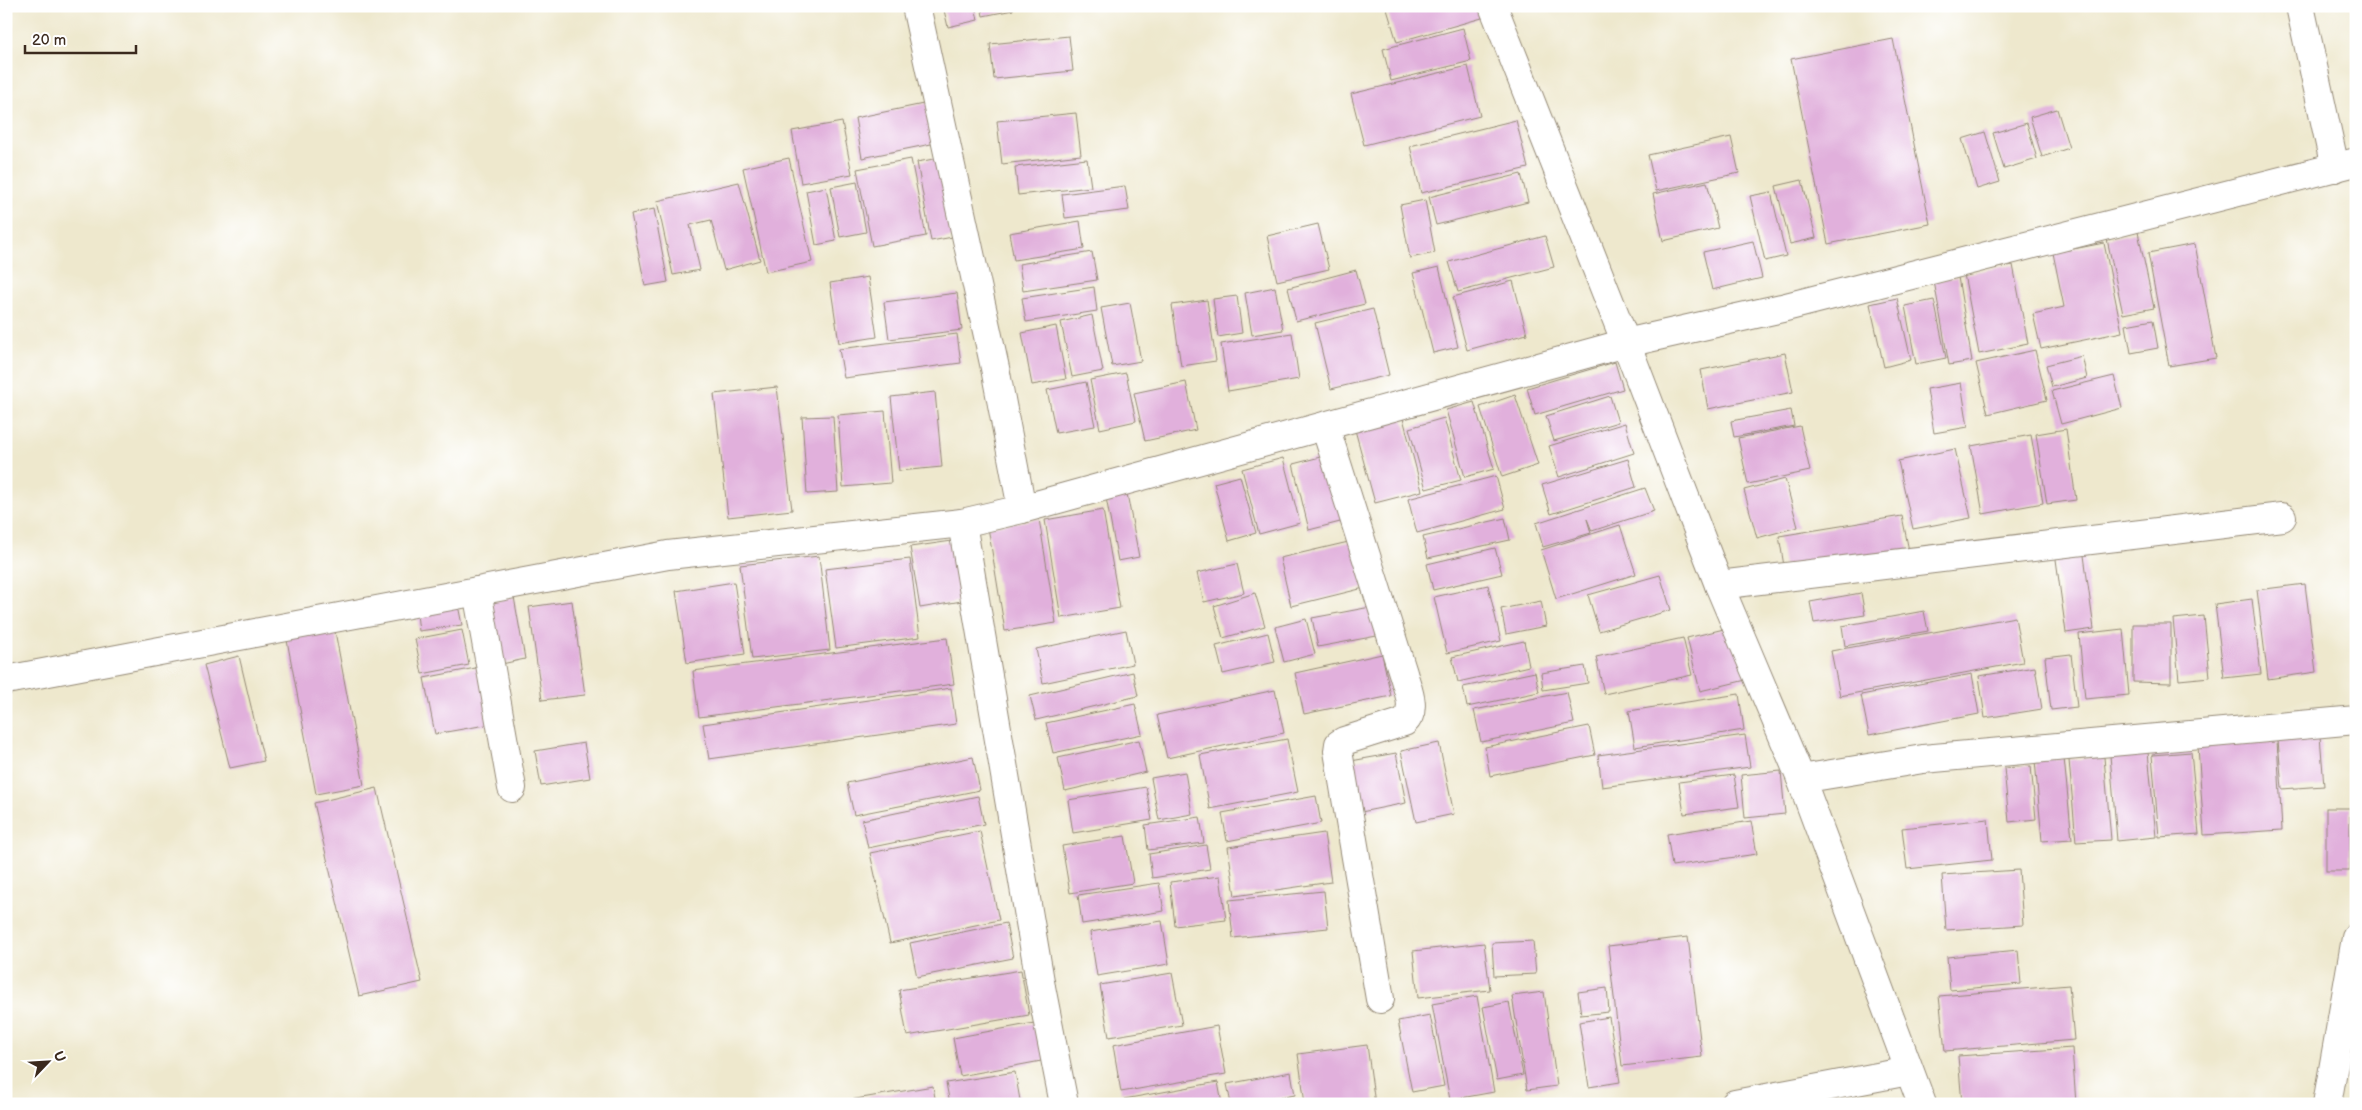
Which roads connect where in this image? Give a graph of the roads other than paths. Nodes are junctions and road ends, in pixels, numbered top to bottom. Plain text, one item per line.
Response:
1 (916, 6) edge
2 (1493, 6) edge
3 (2300, 6) edge
4 (2345, 165) edge
5 (1626, 343) junction
6 (1324, 426) junction
7 (1022, 509) junction
8 (2282, 517) dead end
9 (962, 523) junction
10 (1719, 586) junction
11 (477, 591) junction
12 (6, 680) edge
13 (2356, 720) edge
14 (1801, 779) junction
15 (512, 788) dead end
16 (2356, 938) edge
17 (1380, 999) dead end
18 (1909, 1071) junction
19 (1064, 1104) edge
20 (1735, 1104) edge
21 (1922, 1104) edge
22 (2327, 1104) edge

1 - 7 street
2 - 5 street
3 - 4 street
4 - 5 street
5 - 6 street
5 - 10 street
6 - 7 street
6 - 17 street
7 - 9 street
8 - 10 street
9 - 11 street
9 - 19 street
10 - 14 street
11 - 12 street
11 - 15 street
13 - 14 street
14 - 18 street
16 - 22 street
18 - 20 street
18 - 21 street

